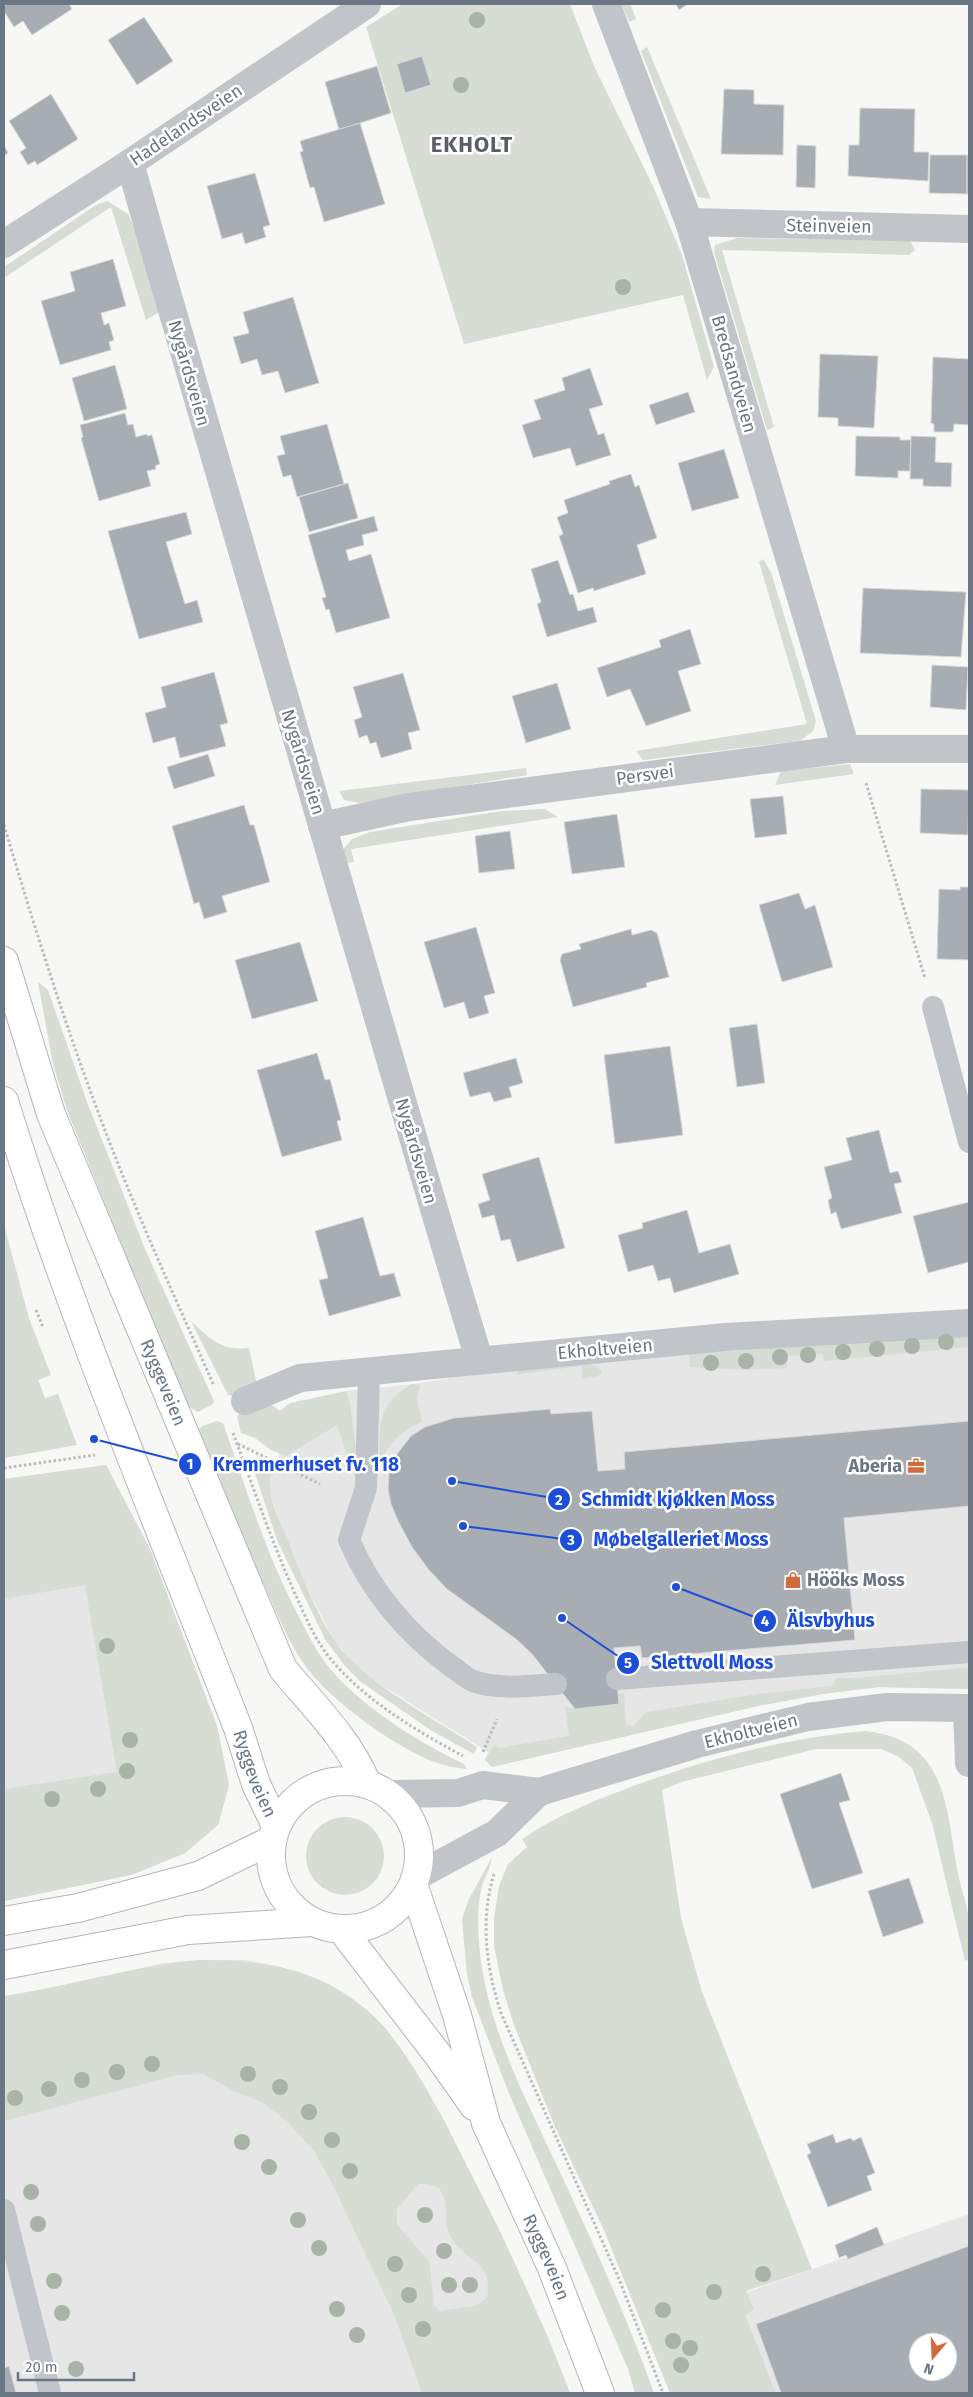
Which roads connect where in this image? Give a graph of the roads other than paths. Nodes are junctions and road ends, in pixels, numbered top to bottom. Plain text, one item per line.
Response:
1 (367, 4) edge
2 (606, 4) edge
3 (130, 163) junction
4 (689, 222) junction
5 (969, 229) edge
6 (4, 244) edge
7 (853, 749) junction
8 (969, 749) edge
9 (322, 826) junction
10 (4, 960) edge
11 (933, 1007) road end
12 (4, 1101) edge
13 (969, 1142) edge
14 (969, 1323) edge
15 (479, 1360) junction
16 (369, 1371) junction
17 (246, 1401) dead end
18 (969, 1652) edge
19 (617, 1679) dead end
20 (556, 1684) dead end
21 (968, 1708) edge
22 (969, 1763) edge
23 (366, 1782) junction
24 (539, 1792) junction
25 (391, 1794) junction
26 (274, 1833) junction
27 (417, 1881) junction
28 (4, 1921) edge
29 (312, 1922) junction
30 (342, 1930) junction
31 (4, 1965) edge
32 (486, 2123) junction
33 (4, 2210) edge
34 (50, 2393) edge
35 (600, 2393) edge

1 - 3 street, Hadelandsveien
2 - 4 street, Bredsandveien
3 - 6 street, Hadelandsveien
3 - 9 street, Nygårdsveien
4 - 5 street, Steinveien
4 - 7 street, Bredsandveien
7 - 8 street, Persvei
7 - 9 street, Persvei
9 - 15 street, Nygårdsveien
10 - 23 main road, Ryggeveien
11 - 13 lane
12 - 26 main road, Ryggeveien
14 - 15 street, Ekholtveien
15 - 16 street, Ekholtveien
16 - 17 street, Ekholtveien
16 - 20 lane
18 - 19 lane
21 - 22 street
21 - 24 street, Ekholtveien
23 - 25 main road
23 - 26 main road
24 - 25 street, Ekholtveien
24 - 27 street, Ekholtveien
25 - 27 main road
26 - 28 main road
26 - 29 main road
27 - 30 main road
27 - 32 main road, Ryggeveien
29 - 30 main road
29 - 31 main road
30 - 32 main road, Ryggeveien
32 - 35 main road, Ryggeveien
33 - 34 lane

